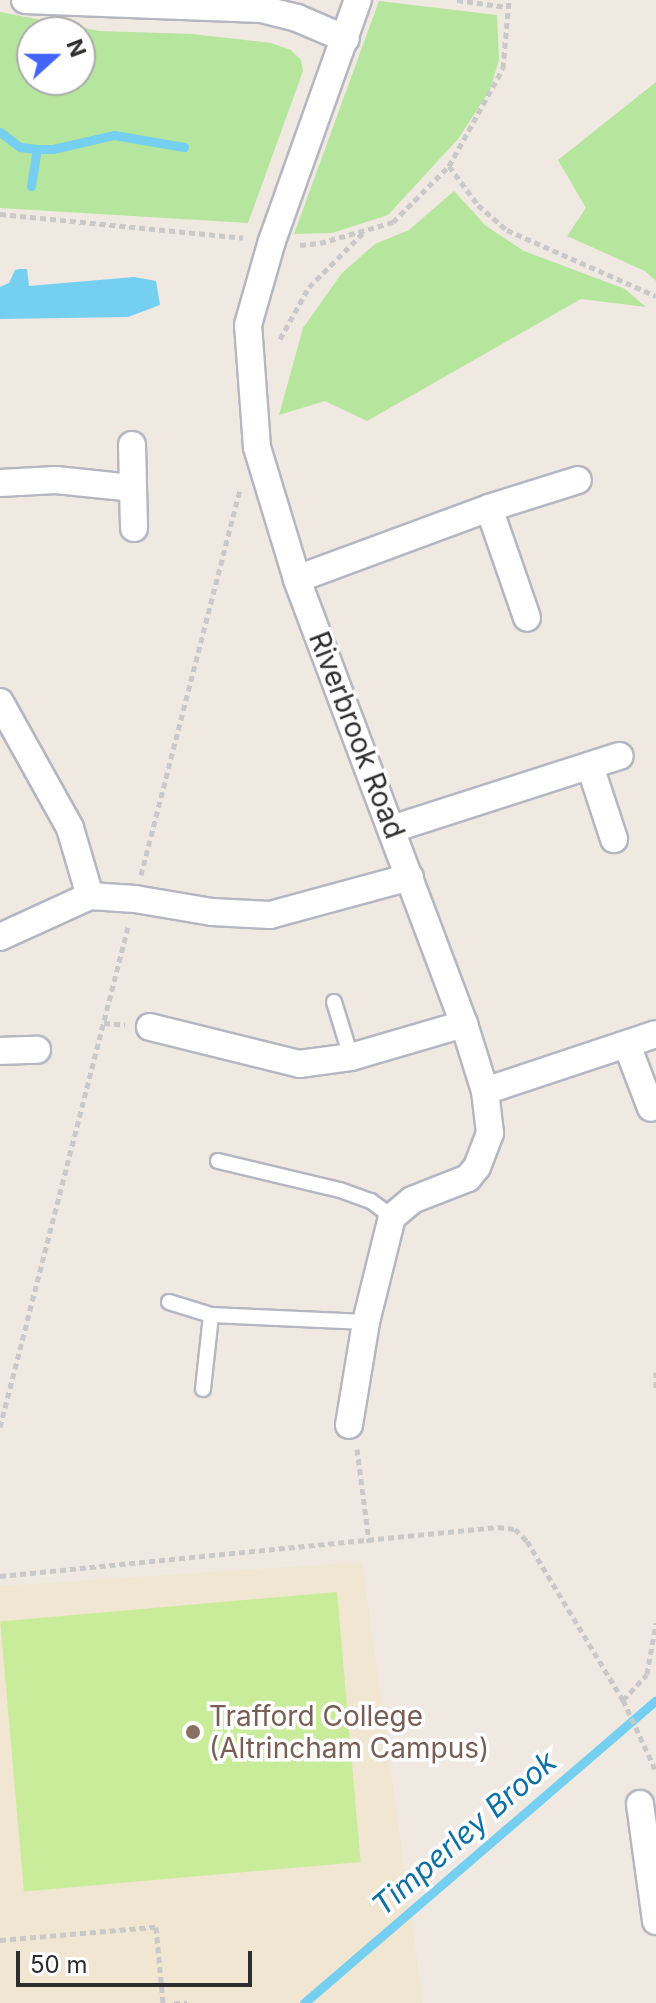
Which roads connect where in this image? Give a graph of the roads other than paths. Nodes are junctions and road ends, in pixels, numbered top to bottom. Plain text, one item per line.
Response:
1 (25, 0) edge
2 (358, 0) edge
3 (346, 39) junction
4 (132, 445) dead end
5 (578, 480) dead end
6 (0, 483) edge
7 (132, 488) junction
8 (489, 508) junction
9 (134, 528) dead end
10 (297, 579) junction
11 (527, 618) dead end
12 (0, 702) edge
13 (620, 756) dead end
14 (590, 766) junction
15 (392, 829) junction
16 (614, 839) dead end
17 (410, 877) junction
18 (90, 896) junction
19 (0, 937) edge
20 (334, 1002) dead end
21 (464, 1024) junction
22 (150, 1027) dead end
23 (656, 1034) edge
24 (627, 1045) junction
25 (37, 1050) dead end
26 (0, 1051) edge
27 (351, 1057) junction
28 (485, 1091) junction
29 (651, 1108) dead end
30 (218, 1161) dead end
31 (392, 1217) junction
32 (169, 1302) dead end
33 (211, 1315) junction
34 (366, 1322) junction
35 (203, 1389) dead end
36 (349, 1425) road end
37 (640, 1804) dead end
38 (656, 1921) edge

1 - 3 street
2 - 3 street, Riverbrook Road
3 - 10 street, Riverbrook Road
4 - 7 street
5 - 8 street
6 - 7 street
7 - 9 street
8 - 10 street
8 - 11 street
10 - 15 street, Riverbrook Road
12 - 18 street
13 - 14 street
14 - 15 street
14 - 16 street
15 - 17 street, Riverbrook Road
17 - 18 street
17 - 21 street, Riverbrook Road
18 - 19 street
20 - 27 lane
21 - 27 street
21 - 28 street, Riverbrook Road
22 - 27 street
23 - 24 street
24 - 28 street
24 - 29 street
25 - 26 street
28 - 31 street, Riverbrook Road
30 - 31 lane
31 - 34 street
32 - 33 lane
33 - 34 lane
33 - 35 lane
34 - 36 street
37 - 38 street

